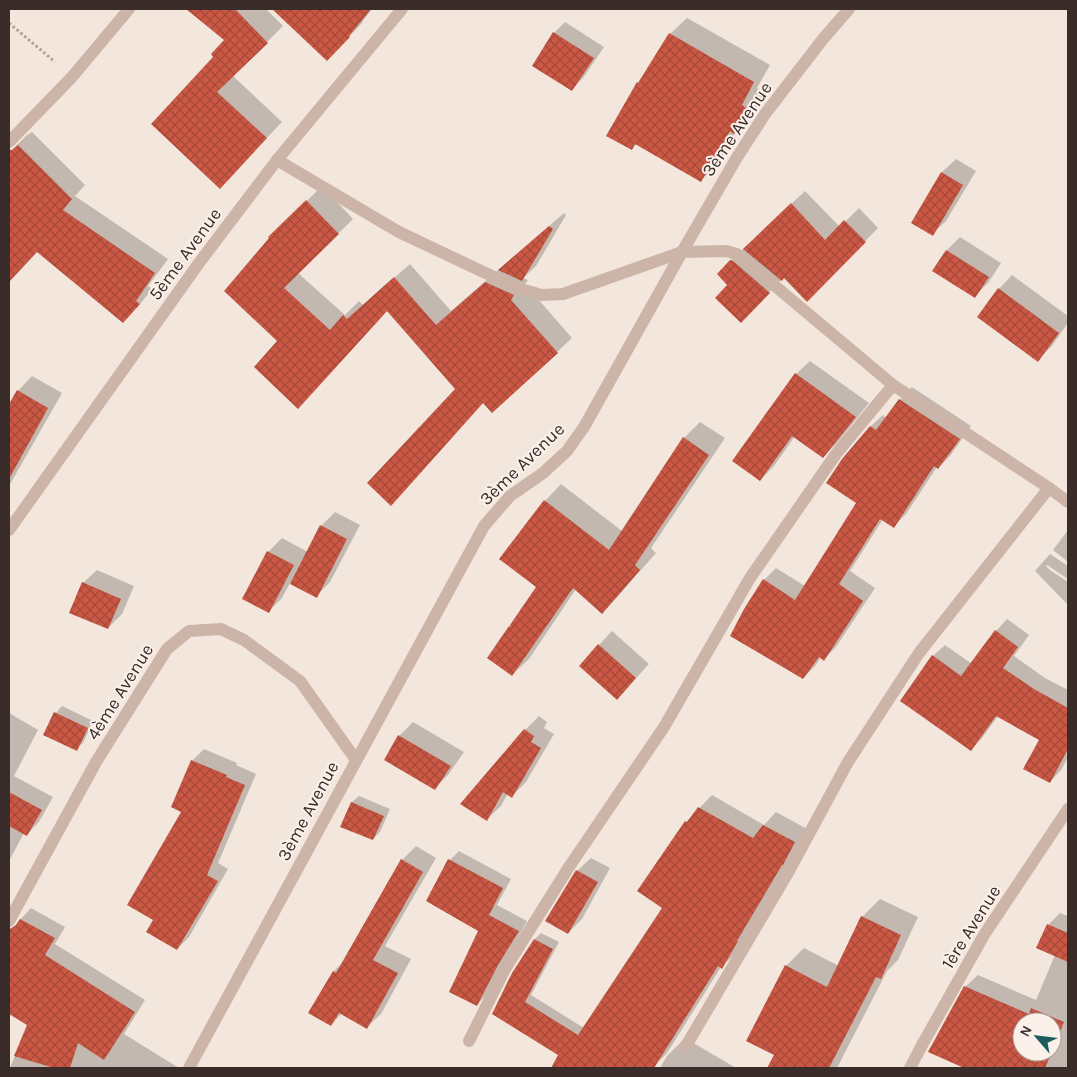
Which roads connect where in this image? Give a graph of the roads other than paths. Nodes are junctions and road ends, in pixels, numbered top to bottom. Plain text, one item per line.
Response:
1 (129, 9) edge
2 (402, 9) edge
3 (849, 9) edge
4 (9, 142) edge
5 (277, 160) junction
6 (682, 252) junction
7 (893, 385) junction
8 (1049, 488) junction
9 (1068, 502) edge
10 (9, 530) edge
11 (356, 760) junction
12 (1068, 809) edge
13 (9, 921) edge
14 (469, 1041) dead end
15 (686, 1046) dead end
16 (189, 1068) edge
17 (910, 1068) edge

1 - 4 street
2 - 5 street, 5ème Avenue
3 - 6 street, 3ème Avenue
5 - 6 street
5 - 10 street, 5ème Avenue
6 - 7 street
6 - 11 street, 3ème Avenue
7 - 8 street
7 - 14 street
8 - 9 street
8 - 15 street
11 - 13 street, 4ème Avenue
11 - 16 street, 3ème Avenue
12 - 17 street, 1ère Avenue

